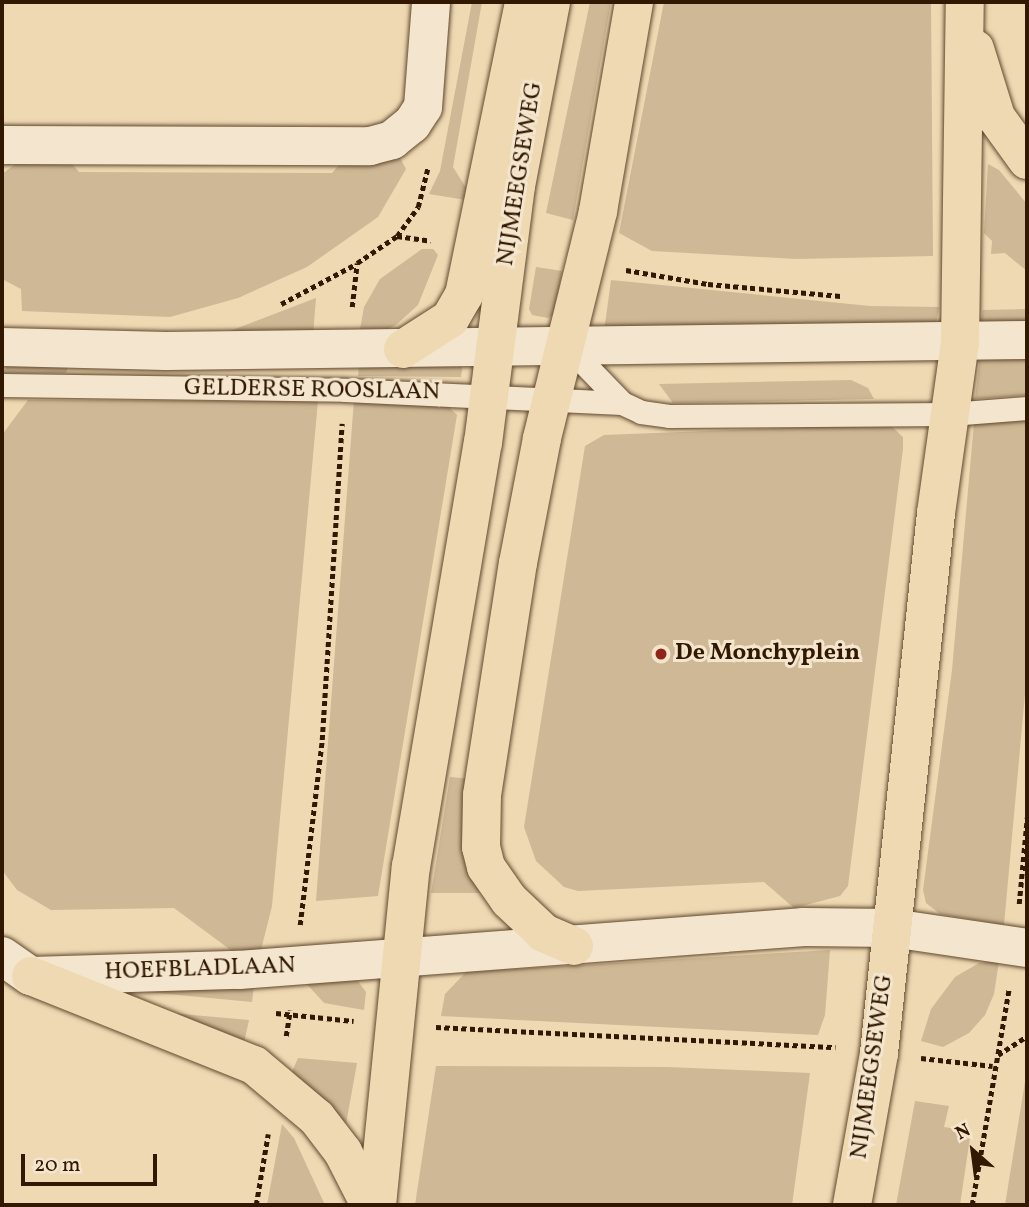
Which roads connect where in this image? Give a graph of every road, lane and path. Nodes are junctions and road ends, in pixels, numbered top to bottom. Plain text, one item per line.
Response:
1 (430, 2) edge
2 (524, 2) edge
3 (551, 2) edge
4 (634, 2) edge
5 (965, 8) edge
6 (2, 145) edge
7 (1027, 160) edge
8 (428, 167) dead end
9 (397, 236) junction
10 (474, 248) junction
11 (584, 262) junction
12 (850, 297) dead end
13 (1027, 340) edge
14 (960, 343) junction
15 (567, 346) junction
16 (2, 347) edge
17 (494, 347) junction
18 (347, 349) junction
19 (403, 349) junction
20 (2, 385) edge
21 (345, 390) junction
22 (488, 395) junction
23 (553, 397) junction
24 (622, 403) junction
25 (1027, 408) edge
26 (950, 414) junction
27 (892, 928) junction
28 (574, 946) junction
29 (1027, 948) edge
30 (399, 960) junction
31 (295, 968) junction
32 (11, 969) edge
33 (392, 1026) junction
34 (1027, 1036) edge
35 (879, 1053) junction
36 (998, 1056) dead end
37 (279, 1083) junction
38 (256, 1205) edge
39 (370, 1205) edge
40 (377, 1205) edge
41 (852, 1205) edge
42 (972, 1205) edge

1 - 6 street
2 - 10 main road
3 - 17 main road, NIJMEEGSEWEG
4 - 11 main road
5 - 7 main road
5 - 14 main road
8 - 9 path
9 - 10 path
9 - 18 path
10 - 19 main road
11 - 12 path
11 - 15 main road
13 - 14 street
14 - 15 street
14 - 26 main road
15 - 17 street
15 - 23 main road
15 - 24 lane
16 - 18 street, GELDERSE ROOSLAAN
17 - 19 street, GELDERSE ROOSLAAN
17 - 22 main road
18 - 19 street, GELDERSE ROOSLAAN
20 - 21 lane, GELDERSE ROOSLAAN
21 - 22 lane, GELDERSE ROOSLAAN
21 - 31 path
22 - 23 lane, GELDERSE ROOSLAAN
22 - 30 main road
23 - 24 lane, GELDERSE ROOSLAAN
23 - 28 main road
24 - 26 lane
25 - 26 lane
26 - 27 main road
27 - 28 street
27 - 29 street
27 - 35 main road, NIJMEEGSEWEG
28 - 30 street
30 - 31 street, HOEFBLADLAAN
30 - 33 main road
31 - 32 street, HOEFBLADLAAN
31 - 33 path
32 - 37 main road
33 - 35 path
33 - 40 main road
34 - 36 path
35 - 41 main road, NIJMEEGSEWEG
35 - 42 path
37 - 38 path
37 - 39 main road

